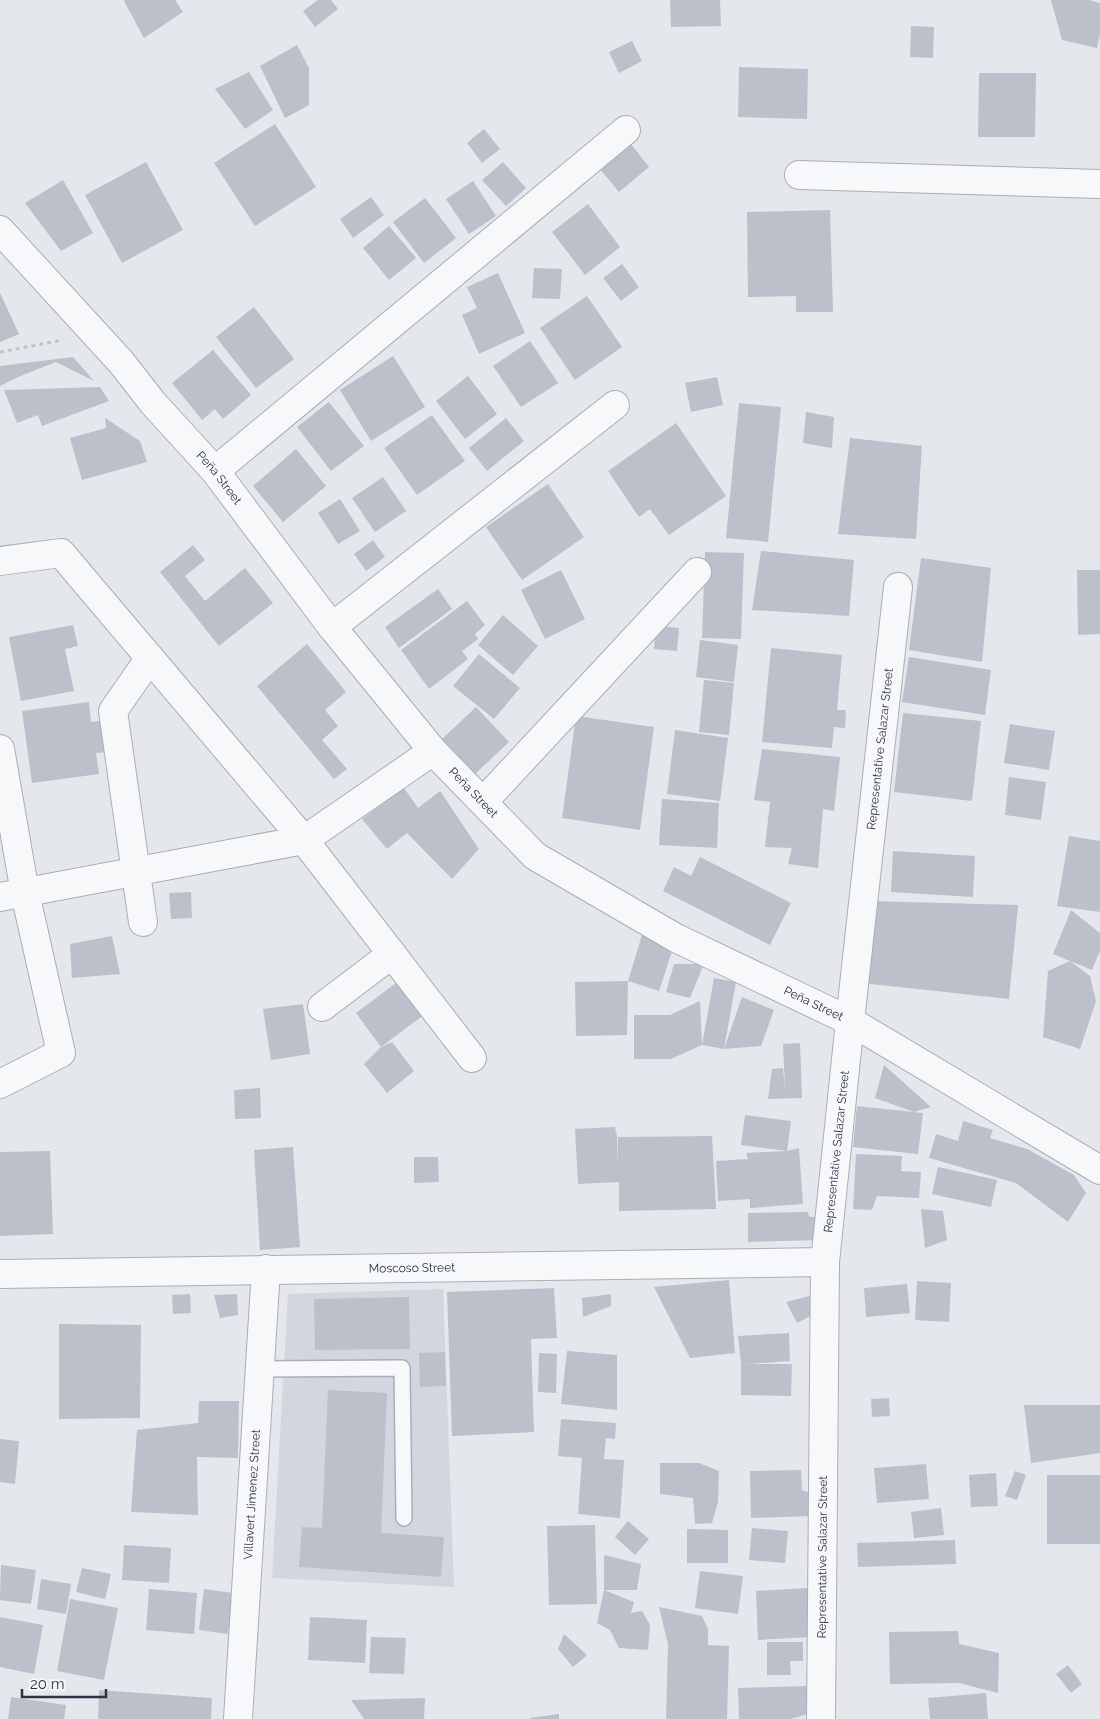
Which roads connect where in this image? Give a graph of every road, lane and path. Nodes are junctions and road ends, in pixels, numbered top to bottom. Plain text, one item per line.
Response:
1 (626, 130) dead end
2 (799, 175) dead end
3 (1100, 184) edge
4 (0, 230) edge
5 (95, 334) junction
6 (0, 352) edge
7 (615, 406) dead end
8 (215, 471) junction
9 (0, 561) edge
10 (697, 572) dead end
11 (898, 587) dead end
12 (332, 627) junction
13 (150, 658) junction
14 (0, 748) edge
15 (433, 750) junction
16 (483, 802) junction
17 (304, 840) junction
18 (136, 872) junction
19 (12, 895) edge
20 (143, 922) dead end
21 (392, 954) junction
22 (322, 1007) dead end
23 (850, 1021) junction
24 (472, 1058) dead end
25 (0, 1084) edge
26 (1100, 1170) edge
27 (825, 1262) junction
28 (266, 1269) junction
29 (0, 1274) edge
30 (260, 1369) junction
31 (404, 1518) dead end
32 (238, 1719) edge
33 (821, 1719) edge

1 - 8 street
2 - 3 street
4 - 5 street, Peña Street
5 - 6 path
5 - 8 street, Peña Street
7 - 12 street
8 - 12 street, Peña Street
9 - 13 street
10 - 16 street
11 - 23 street, Representative Salazar Street
12 - 15 street, Peña Street
13 - 17 street
13 - 18 street
14 - 19 street
15 - 16 street, Peña Street
15 - 17 street
16 - 23 street, Peña Street
17 - 18 street
17 - 21 street
18 - 19 street
18 - 20 street
19 - 25 street
21 - 22 street
21 - 24 street
23 - 26 street, Peña Street
23 - 27 street, Representative Salazar Street
27 - 28 street, Moscoso Street
27 - 33 street, Representative Salazar Street
28 - 29 street, Moscoso Street
28 - 30 street, Villavert Jimenez Street
30 - 31 lane
30 - 32 street, Villavert Jimenez Street

